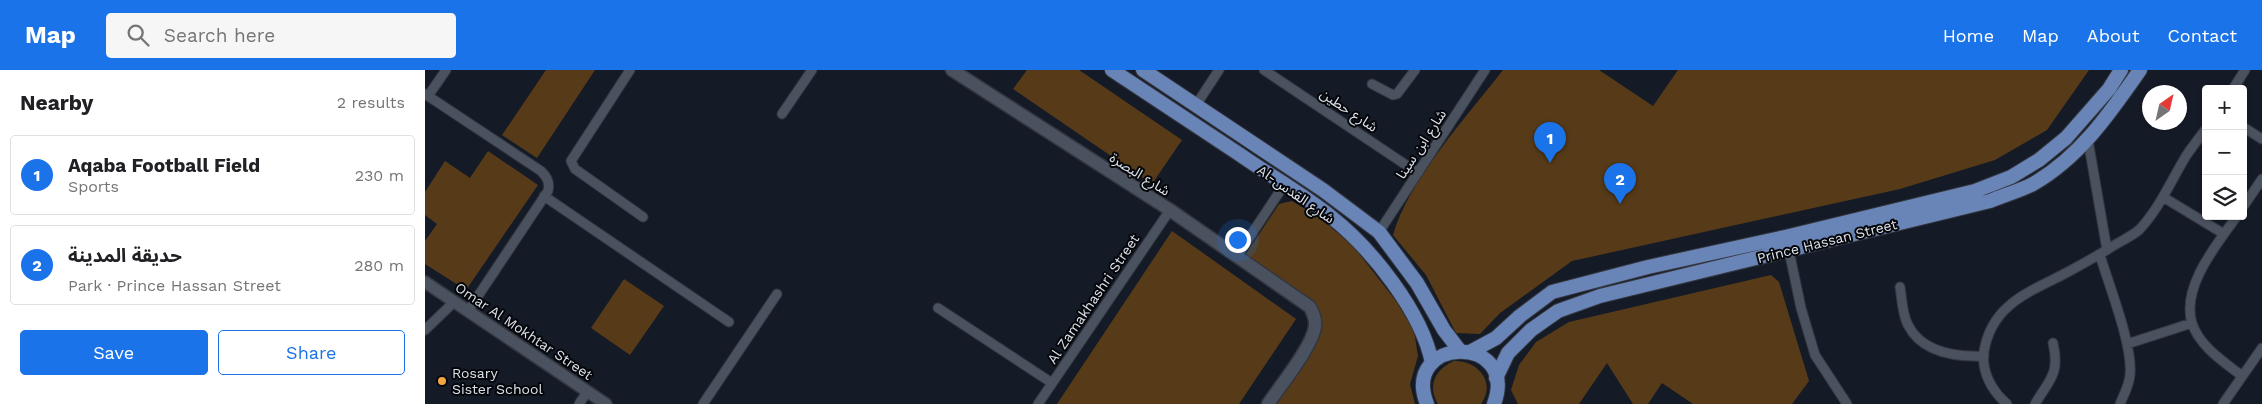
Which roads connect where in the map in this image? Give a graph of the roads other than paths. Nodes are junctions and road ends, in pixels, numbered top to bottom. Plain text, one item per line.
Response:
1 (446, 70) edge
2 (630, 70) edge
3 (812, 70) edge
4 (952, 70) edge
5 (1113, 70) edge
6 (1143, 70) edge
7 (1219, 70) edge
8 (1264, 70) edge
9 (1415, 70) edge
10 (1485, 70) edge
11 (2121, 70) edge
12 (2140, 70) edge
13 (2245, 70) edge
14 (1372, 84) dead end
15 (2236, 85) edge
16 (426, 95) edge
17 (1196, 104) junction
18 (781, 114) dead end
19 (2205, 130) edge
20 (2247, 130) edge
21 (2088, 140) junction
22 (2262, 140) edge
23 (1418, 173) junction
24 (2262, 179) edge
25 (1284, 185) junction
26 (544, 196) junction
27 (2163, 197) junction
28 (2247, 201) edge
29 (1170, 210) junction
30 (643, 217) dead end
31 (2234, 220) edge
32 (1379, 232) junction
33 (2224, 234) junction
34 (1787, 243) junction
35 (2104, 252) junction
36 (1237, 256) junction
37 (425, 282) edge
38 (1900, 286) dead end
39 (777, 294) dead end
40 (454, 302) junction
41 (938, 308) dead end
42 (468, 311) junction
43 (729, 322) dead end
44 (2192, 323) junction
45 (425, 330) edge
46 (2053, 343) dead end
47 (2127, 344) junction
48 (2262, 348) edge
49 (1465, 351) junction
50 (1983, 356) junction
51 (1432, 363) junction
52 (2242, 376) junction
53 (1496, 378) junction
54 (1052, 383) junction
55 (587, 392) junction
56 (1498, 400) edge
57 (579, 404) edge
58 (606, 404) edge
59 (703, 404) edge
60 (1038, 404) edge
61 (1268, 404) edge
62 (1427, 404) edge
63 (1847, 404) edge
64 (2007, 404) edge
65 (2035, 404) edge
66 (2120, 404) edge
67 (2223, 404) edge

1 - 16 street
2 - 30 street
3 - 18 street
4 - 29 main road, شارع البصرة
5 - 25 main road, Al-شارع القدس
6 - 17 main road, Al-شارع القدس
7 - 17 street
8 - 23 street, شارع حطين
9 - 14 street
10 - 23 street, شارع ابن سينا
11 - 34 main road, Prince Hassan Street
12 - 21 main road, Prince Hassan Street
13 - 15 street
16 - 26 street
17 - 32 main road, Al-شارع القدس
19 - 27 street
20 - 22 street
21 - 34 main road, Prince Hassan Street
21 - 35 street
23 - 32 street, شارع ابن سينا
24 - 28 street
25 - 36 street
25 - 51 main road, Al-شارع القدس
26 - 42 street
26 - 43 street
27 - 33 street
27 - 35 street
29 - 36 main road, شارع البصرة
29 - 54 street, Al Zamakhashri Street
31 - 33 street
32 - 49 main road, Al-شارع القدس
33 - 44 street
34 - 49 main road, Prince Hassan Street
34 - 53 main road, Prince Hassan Street
34 - 63 street
35 - 47 street
35 - 50 street
36 - 61 main road, شارع البصرة
37 - 40 street, Omar Al Mokhtar Street
38 - 50 street
39 - 59 street
40 - 42 street, Omar Al Mokhtar Street
40 - 45 street
41 - 54 street
42 - 55 street, Omar Al Mokhtar Street
44 - 47 street
44 - 52 street
46 - 65 street
47 - 66 street
48 - 52 street
49 - 51 main road, Prince Hassan Street
49 - 53 main road, Al-شارع القدس
50 - 64 street
51 - 62 main road
52 - 67 street
53 - 56 main road
54 - 60 street, Al Zamakhashri Street
55 - 57 street
55 - 58 street, Omar Al Mokhtar Street

